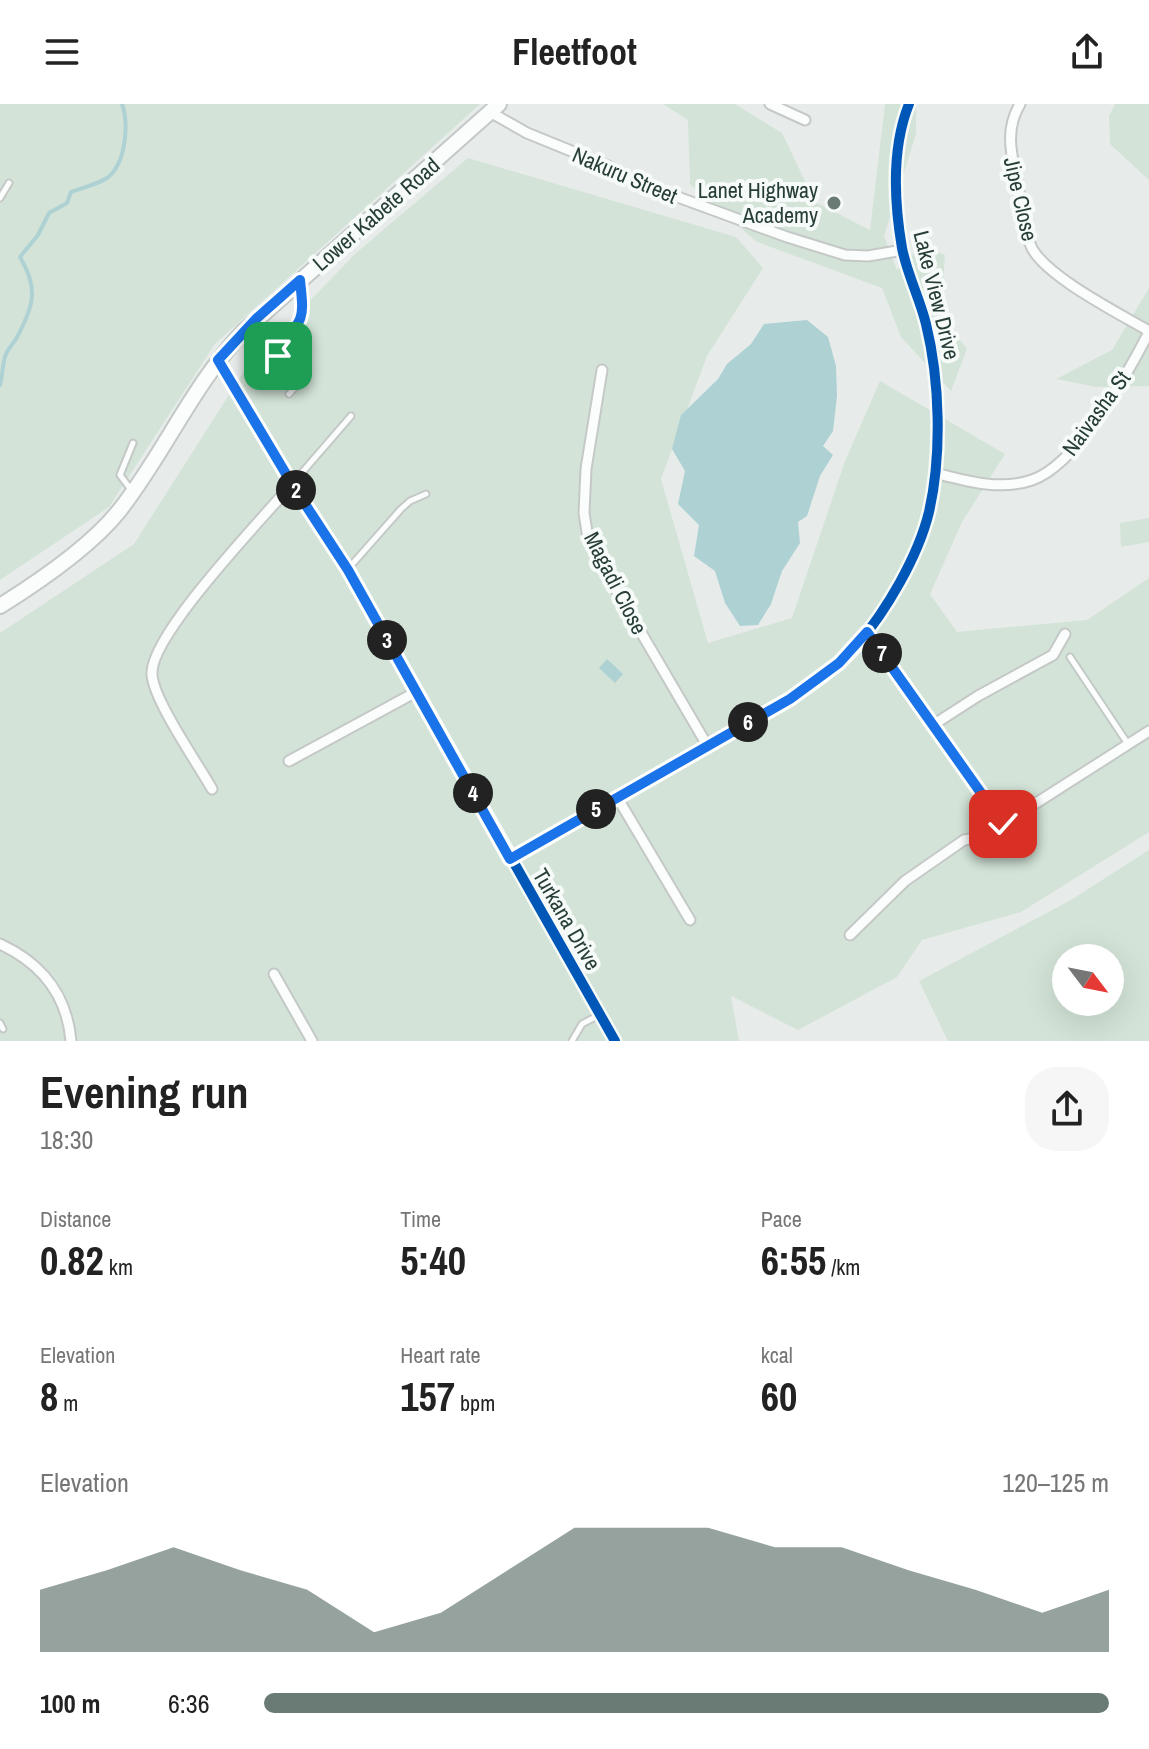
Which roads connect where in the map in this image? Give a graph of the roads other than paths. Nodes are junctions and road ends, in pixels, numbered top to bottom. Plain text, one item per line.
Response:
1 (770, 104) edge
2 (909, 104) edge
3 (1020, 104) edge
4 (494, 108) edge
5 (805, 120) dead end
6 (9, 183) dead end
7 (0, 198) edge
8 (903, 250) junction
9 (300, 280) junction
10 (1149, 332) edge
11 (218, 360) junction
12 (602, 370) dead end
13 (289, 394) dead end
14 (351, 416) dead end
15 (133, 443) dead end
16 (935, 473) junction
17 (292, 484) junction
18 (132, 492) junction
19 (426, 494) dead end
20 (348, 570) junction
21 (0, 606) edge
22 (867, 632) junction
23 (1065, 634) dead end
24 (1070, 657) dead end
25 (416, 692) junction
26 (933, 725) junction
27 (1149, 731) edge
28 (1128, 744) junction
29 (707, 745) junction
30 (289, 761) dead end
31 (212, 789) dead end
32 (617, 797) junction
33 (1003, 824) junction
34 (510, 859) junction
35 (690, 920) dead end
36 (850, 935) dead end
37 (0, 944) edge
38 (274, 974) dead end
39 (599, 1015) junction
40 (613, 1036) edge
41 (71, 1041) edge
42 (312, 1041) edge
43 (572, 1041) edge
44 (603, 1041) edge

1 - 5 street
2 - 8 street, Lake View Drive
3 - 10 street, Jipe Close
4 - 8 street, Nakuru Street
4 - 9 main road, Lower Kabete Road
6 - 7 lane
8 - 16 street, Lake View Drive
9 - 11 main road, Lower Kabete Road
9 - 13 lane
10 - 16 street, Naivasha St
11 - 17 street, Turkana Drive
11 - 18 main road, Lower Kabete Road
12 - 29 street, Magadi Close
14 - 17 lane
15 - 18 lane
16 - 22 street, Lake View Drive
17 - 20 street, Turkana Drive
17 - 31 street
18 - 21 main road, Lower Kabete Road
19 - 20 lane
20 - 25 street, Turkana Drive
22 - 26 street
22 - 29 street, Lake View Drive
23 - 26 street
24 - 28 lane
25 - 30 street
25 - 34 street, Turkana Drive
26 - 33 street
27 - 28 street
28 - 33 street
29 - 32 street, Lake View Drive
32 - 34 street, Lake View Drive
32 - 35 street
33 - 36 street
34 - 39 street, Turkana Drive
37 - 41 street
38 - 42 street
39 - 40 street, Turkana Drive
39 - 43 lane
40 - 44 street

